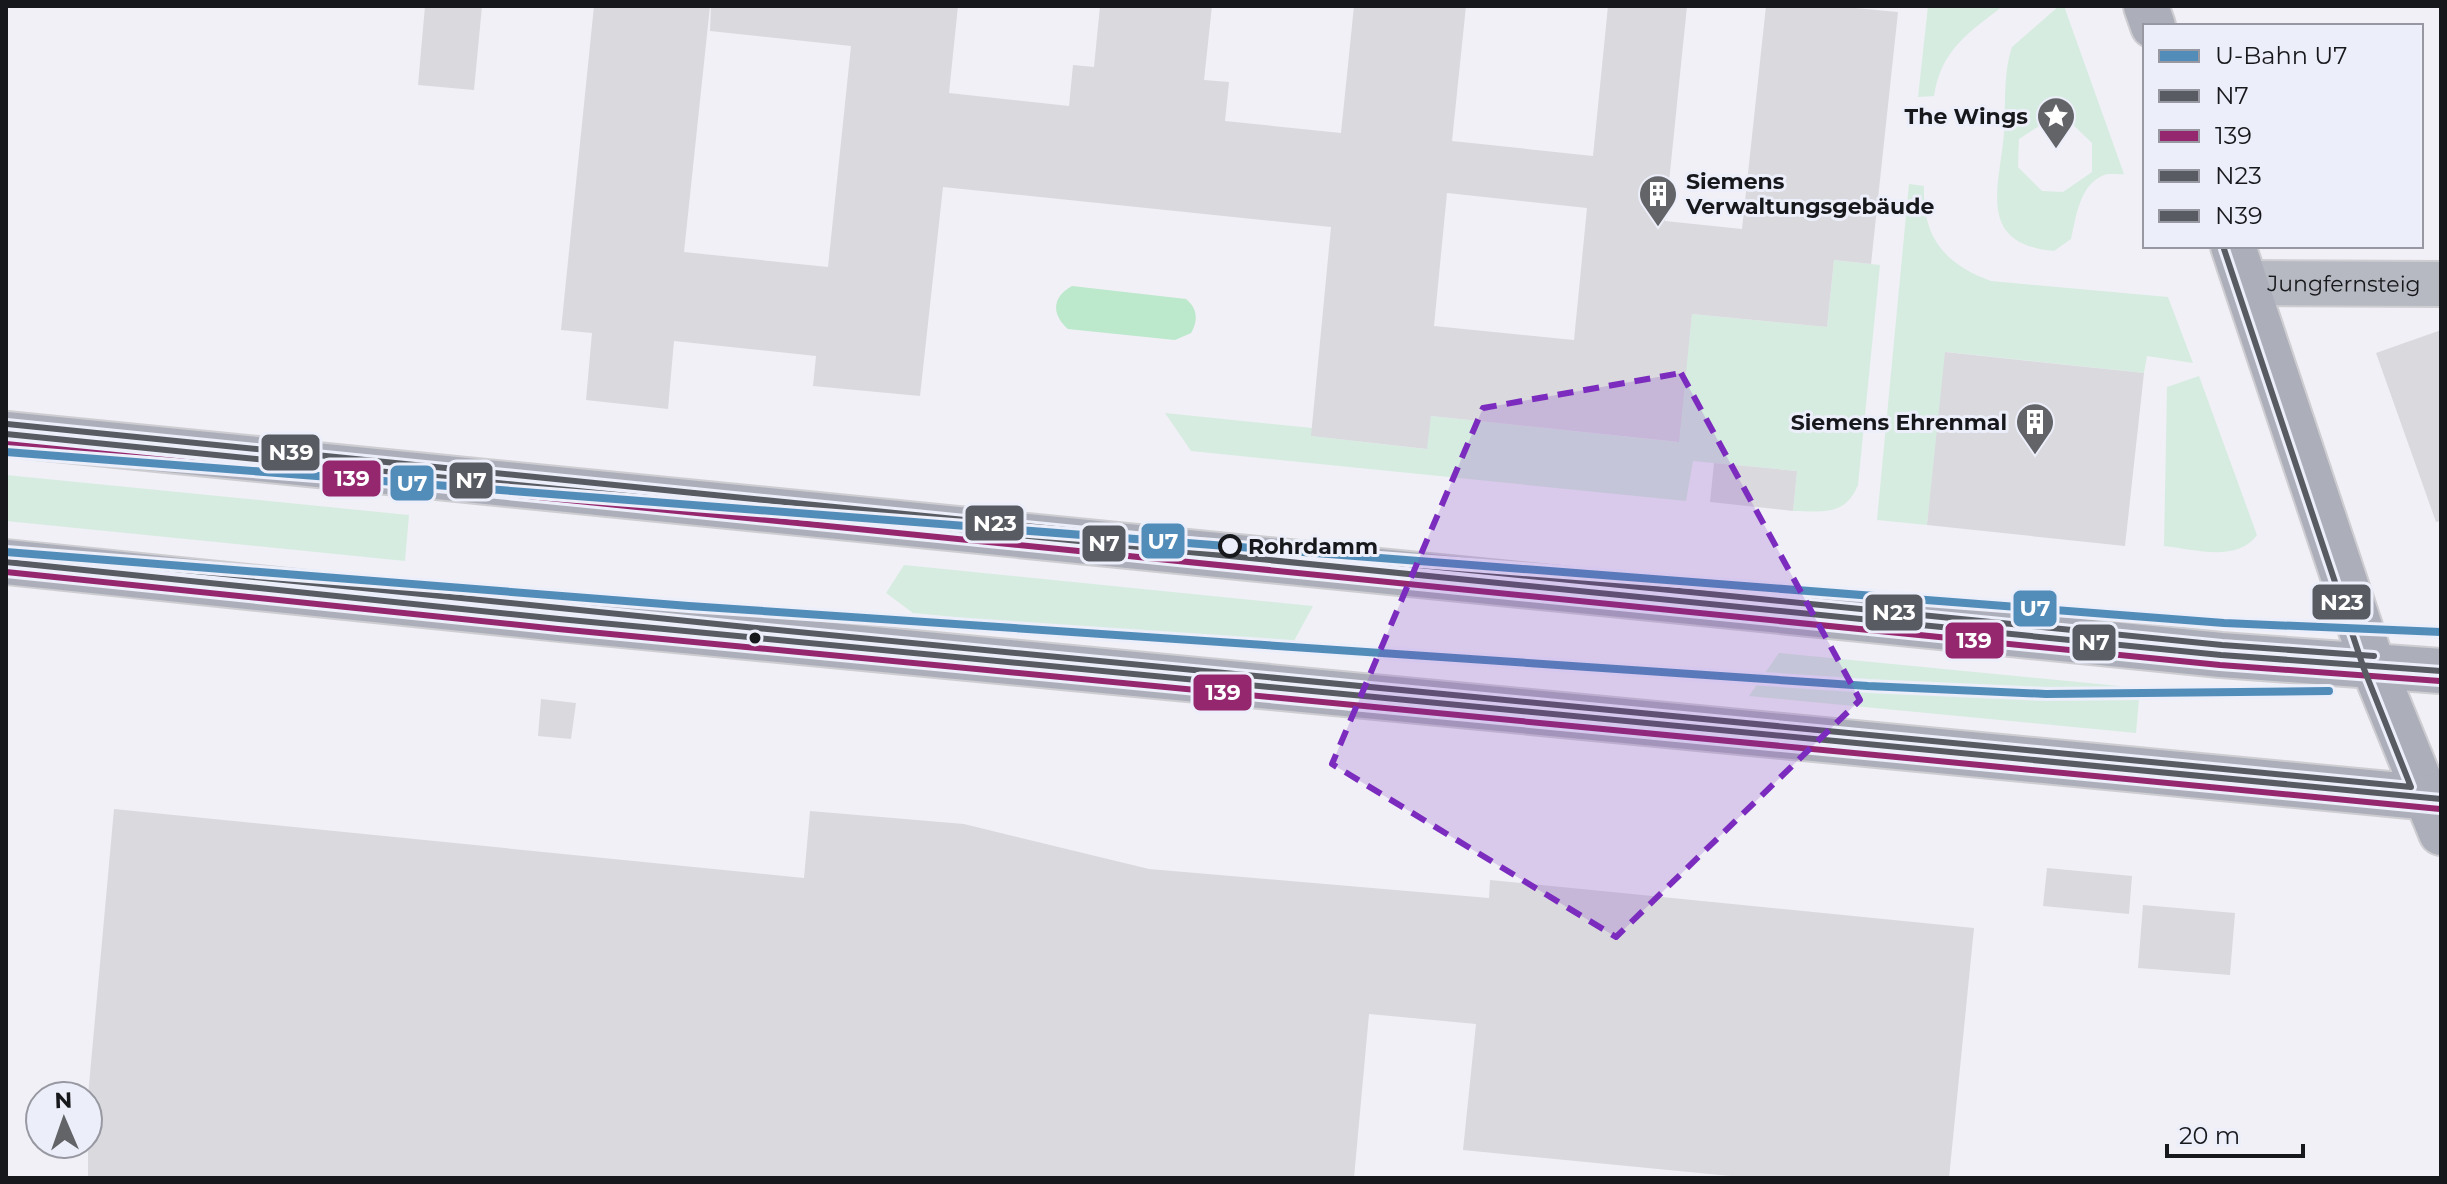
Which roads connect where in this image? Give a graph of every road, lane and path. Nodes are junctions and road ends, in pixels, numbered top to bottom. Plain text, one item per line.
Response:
1 (2239, 264) edge
2 (2441, 284) edge
3 (6, 434) edge
4 (6, 562) edge
5 (2373, 666) junction
6 (2441, 671) edge
7 (2436, 810) edge

1 - 2 street, Jungfernsteig
1 - 5 main road
3 - 5 main road
4 - 7 main road
5 - 6 main road
5 - 7 main road

